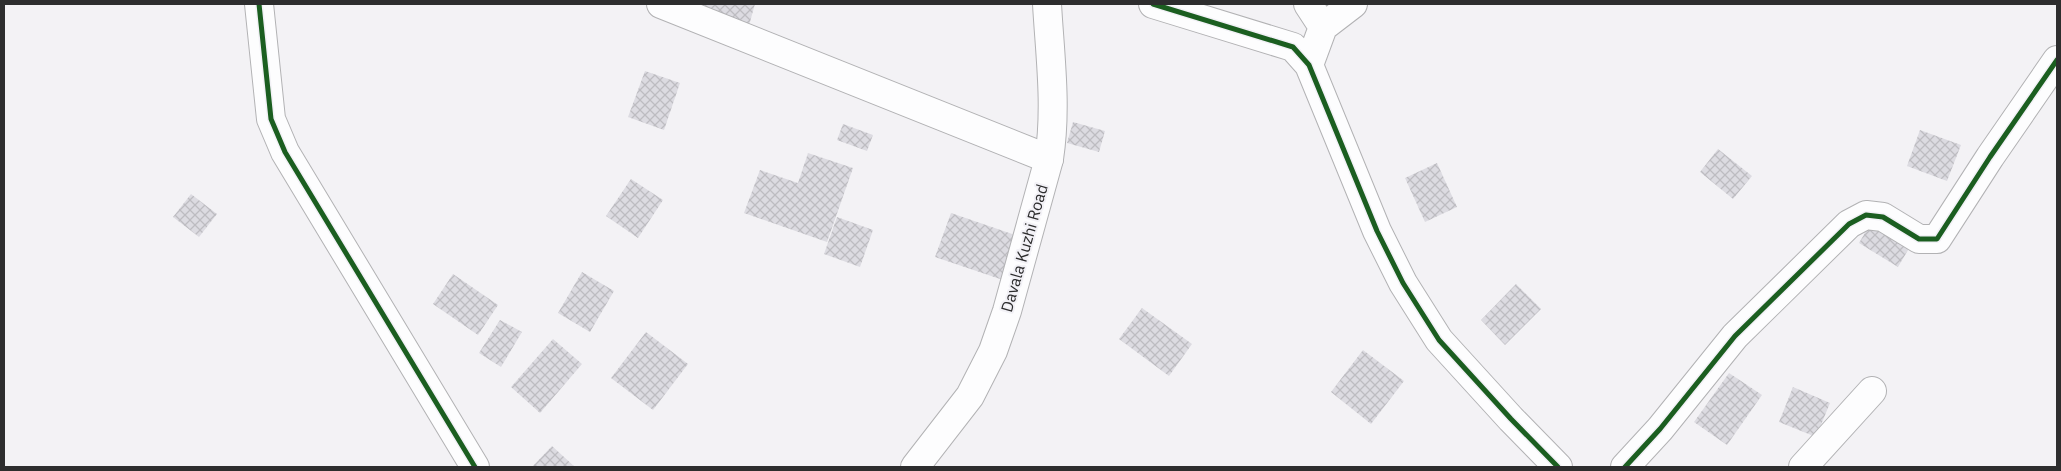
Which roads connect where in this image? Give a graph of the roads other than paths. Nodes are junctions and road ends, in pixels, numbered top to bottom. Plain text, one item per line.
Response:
1 (259, 4) edge
2 (660, 4) edge
3 (1047, 4) edge
4 (1154, 4) edge
5 (1308, 4) edge
6 (1353, 4) edge
7 (1323, 28) junction
8 (2057, 60) edge
9 (1309, 65) junction
10 (1049, 159) junction
11 (1872, 391) dead end
12 (475, 467) edge
13 (915, 467) edge
14 (1558, 467) edge
15 (1625, 467) edge
16 (1803, 467) edge

1 - 12 street
2 - 10 street
3 - 10 street, Davala Kuzhi Road
4 - 9 street
5 - 7 street
6 - 7 street
7 - 9 street
8 - 15 street
9 - 14 street
10 - 13 street, Davala Kuzhi Road
11 - 16 street

